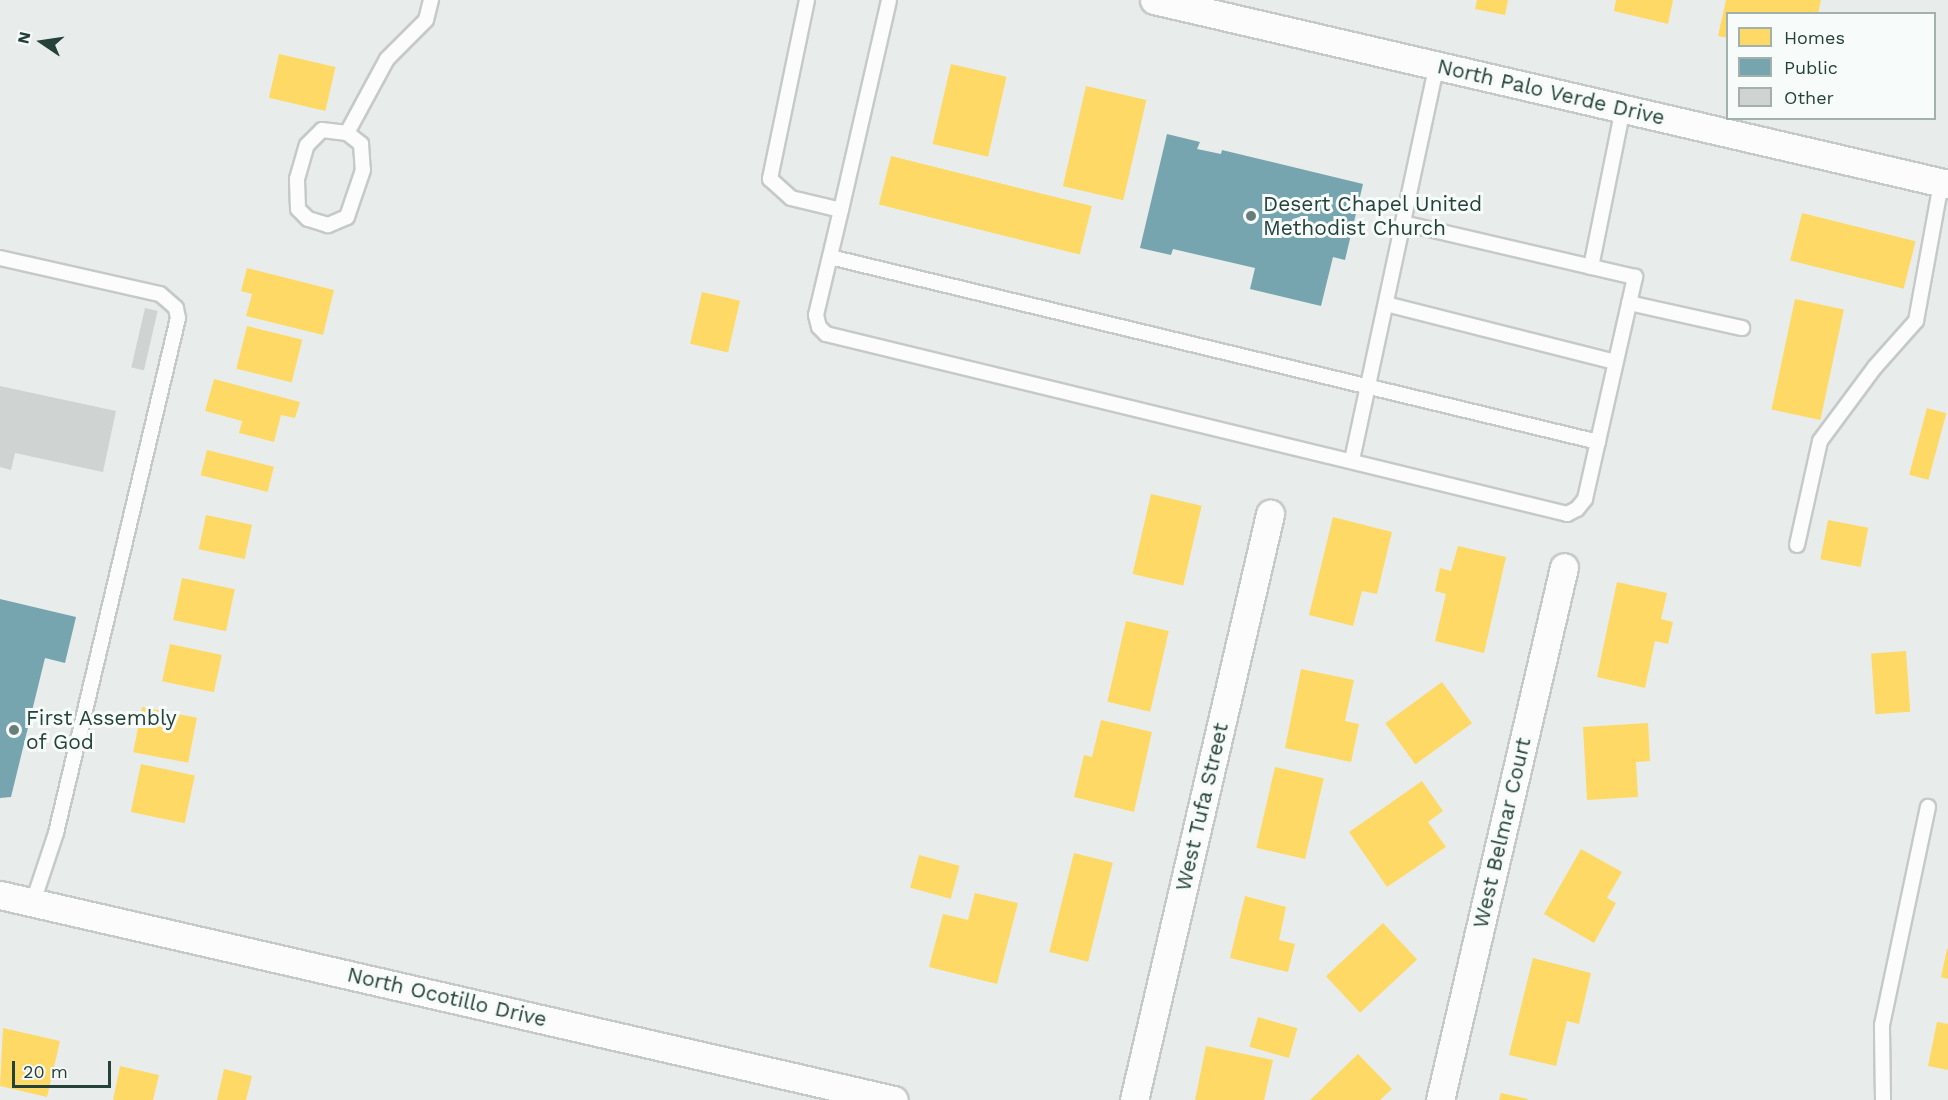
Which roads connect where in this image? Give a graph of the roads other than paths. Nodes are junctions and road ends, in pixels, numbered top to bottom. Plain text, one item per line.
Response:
1 (431, 0) edge
2 (807, 0) edge
3 (889, 0) edge
4 (1154, 0) edge
5 (1437, 65) junction
6 (1623, 108) junction
7 (347, 133) junction
8 (1944, 184) edge
9 (841, 210) junction
10 (1403, 223) junction
11 (830, 257) junction
12 (0, 258) edge
13 (1591, 267) junction
14 (1629, 303) junction
15 (1386, 304) junction
16 (1742, 328) dead end
17 (1616, 362) junction
18 (1368, 385) junction
19 (1598, 442) junction
20 (1352, 460) junction
21 (1270, 514) dead end
22 (1797, 545) dead end
23 (1564, 567) dead end
24 (1928, 807) dead end
25 (0, 895) edge
26 (33, 902) junction
27 (854, 1096) edge
28 (894, 1100) edge
29 (1134, 1100) edge
30 (1440, 1100) edge
31 (1883, 1100) edge

1 - 7 lane
2 - 9 lane
3 - 9 lane
4 - 5 street, North Palo Verde Drive
5 - 6 street, North Palo Verde Drive
5 - 10 lane
6 - 8 street, North Palo Verde Drive
6 - 13 lane
7 - 7 lane
8 - 22 lane
9 - 11 lane
10 - 13 lane
10 - 15 lane
11 - 18 lane
11 - 20 lane
12 - 26 lane
13 - 14 lane
14 - 16 lane
14 - 17 lane
15 - 17 lane
15 - 18 lane
17 - 19 lane
18 - 19 lane
18 - 20 lane
19 - 20 lane
21 - 29 street, West Tufa Street
23 - 30 street, West Belmar Court
24 - 31 lane
25 - 26 street, North Ocotillo Drive
26 - 27 street, North Ocotillo Drive
27 - 28 street, North Ocotillo Drive

